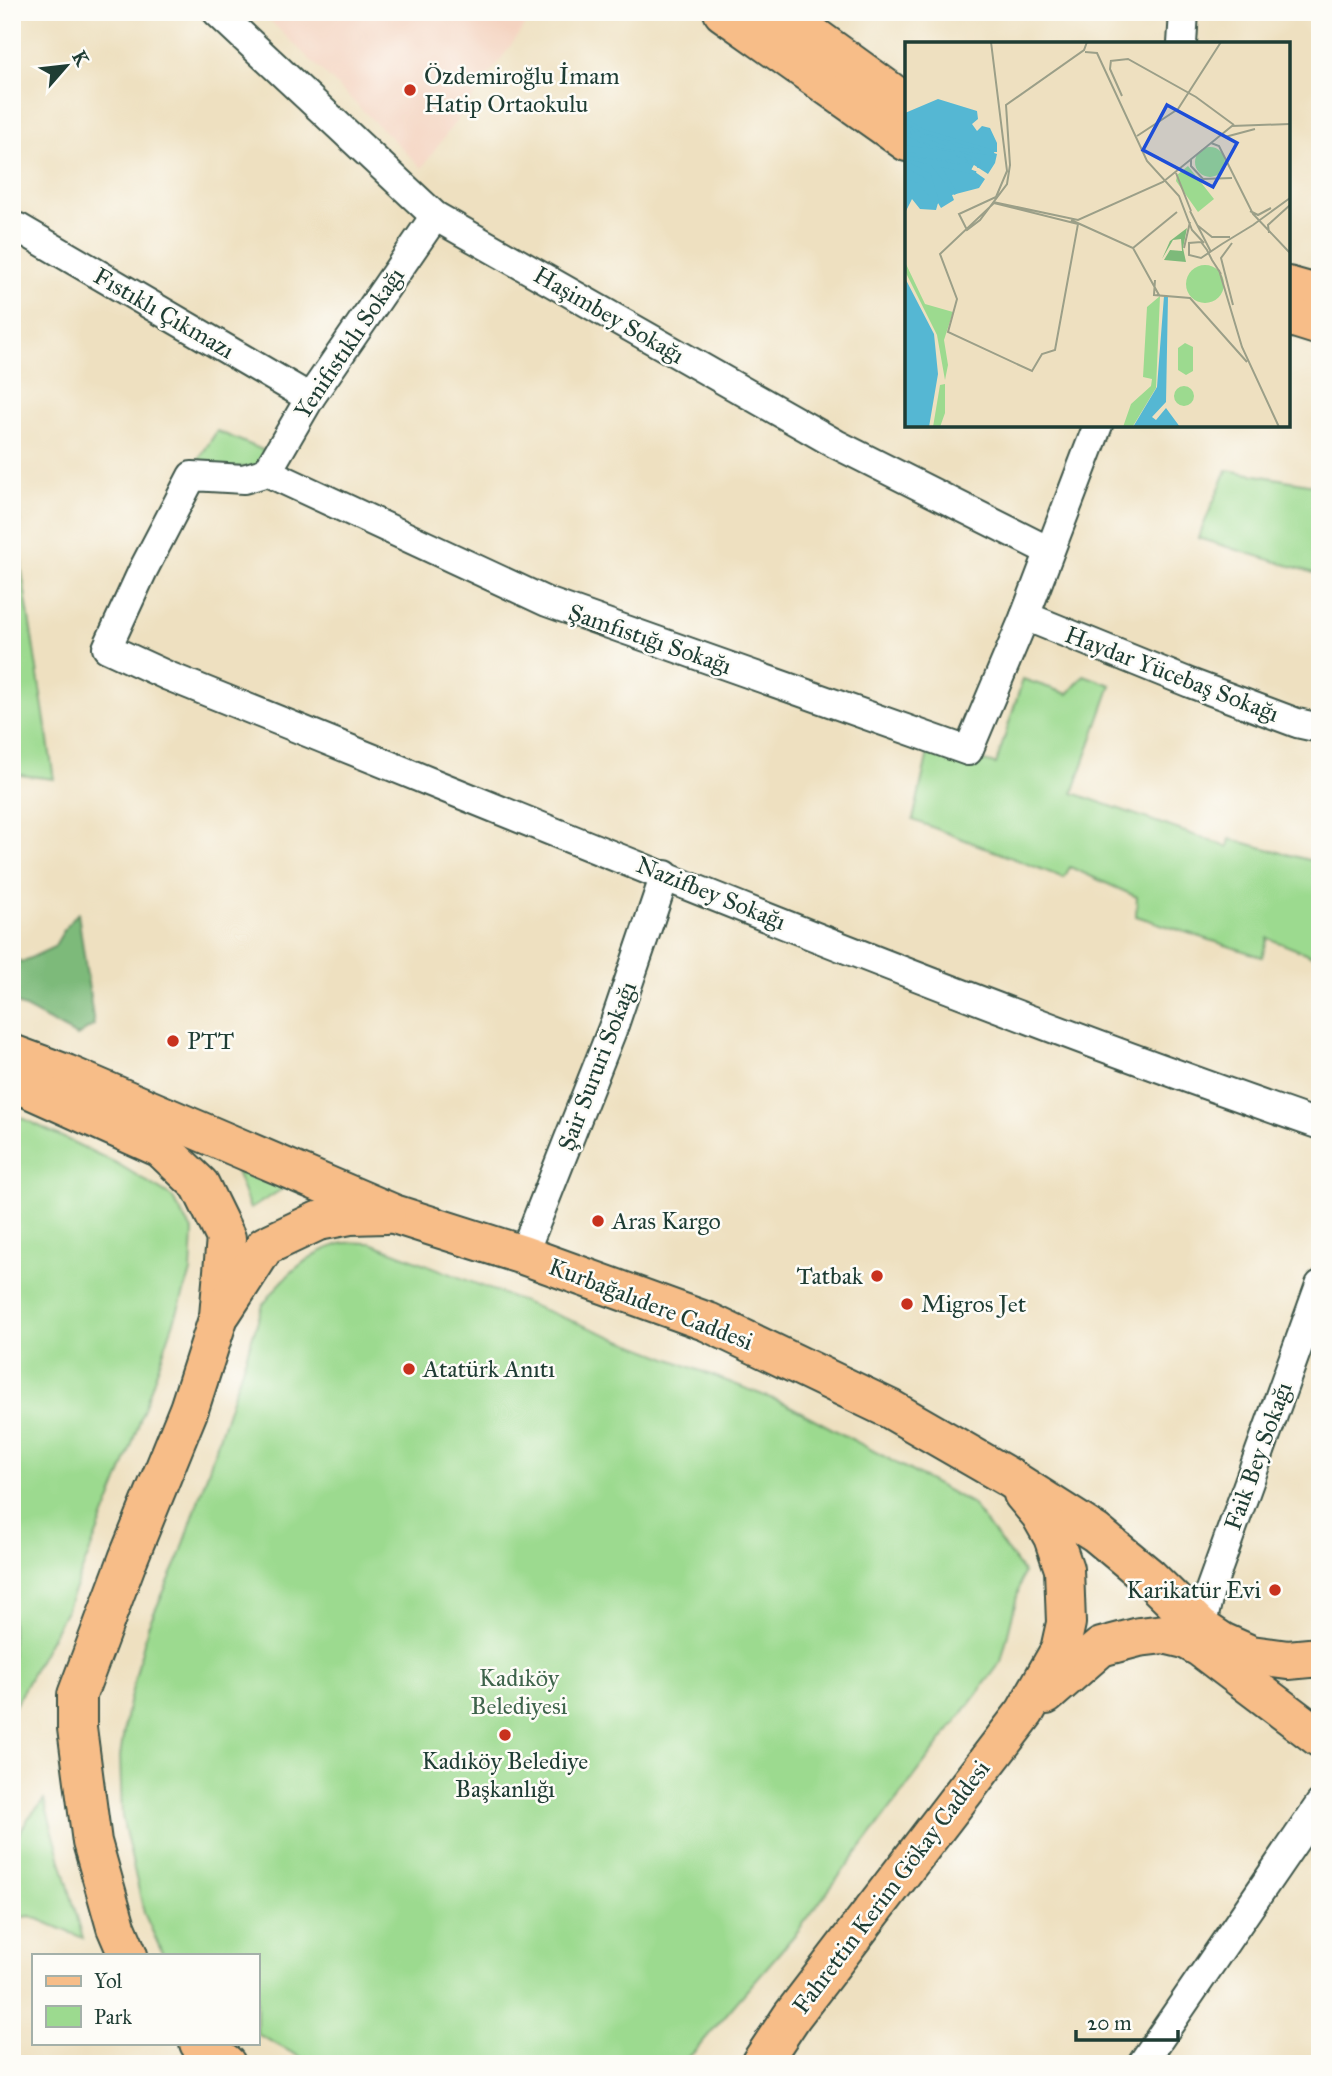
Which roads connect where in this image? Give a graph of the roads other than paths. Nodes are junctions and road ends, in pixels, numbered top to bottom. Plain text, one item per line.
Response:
1 (217, 12) edge
2 (723, 12) edge
3 (780, 12) edge
4 (1184, 12) edge
5 (1182, 42) edge
6 (905, 103) edge
7 (905, 141) edge
8 (435, 216) junction
9 (19, 228) dead end
10 (1290, 287) edge
11 (1320, 295) edge
12 (1290, 317) edge
13 (1320, 326) edge
14 (310, 398) junction
15 (1097, 427) edge
16 (267, 471) junction
17 (1049, 551) junction
18 (1025, 615) junction
19 (1320, 728) edge
20 (665, 875) junction
21 (12, 1054) edge
22 (12, 1081) edge
23 (1320, 1125) edge
24 (394, 1214) junction
25 (523, 1255) junction
26 (1320, 1285) edge
27 (219, 1317) junction
28 (1008, 1477) junction
29 (1201, 1628) junction
30 (1320, 1657) edge
31 (1320, 1669) edge
32 (1025, 1712) junction
33 (1312, 1732) edge
34 (1320, 1804) edge
35 (128, 1954) edge
36 (792, 2016) junction
37 (200, 2044) edge
38 (226, 2064) edge
39 (738, 2064) edge
40 (760, 2064) edge
41 (1142, 2064) edge

1 - 8 street, Haşimbey Sokağı
2 - 7 main road
3 - 6 main road
4 - 5 street
8 - 14 street, Yenifıstıklı Sokağı
8 - 17 street, Haşimbey Sokağı
9 - 14 street, Fıstıklı Çıkmazı
10 - 11 main road
12 - 13 main road
14 - 16 street, Yenifıstıklı Sokağı
15 - 17 street, Şamfıstığı Sokağı
16 - 18 street, Şamfıstığı Sokağı
16 - 20 street, Nazifbey Sokağı
17 - 18 street, Şamfıstığı Sokağı
18 - 19 street, Haydar Yücebaş Sokağı
20 - 23 street, Nazifbey Sokağı
20 - 25 street, Şair Sururi Sokağı
21 - 24 main road, Kurbağalıdere Caddesi
22 - 27 main road
24 - 25 main road, Kurbağalıdere Caddesi
24 - 27 main road
25 - 28 main road, Kurbağalıdere Caddesi
26 - 29 street, Faik Bey Sokağı
27 - 35 main road
28 - 29 main road, Kurbağalıdere Caddesi
28 - 32 main road, Fahrettin Kerim Gökay Caddesi
29 - 30 main road, Kurbağalıdere Caddesi
31 - 33 main road
32 - 33 main road, Fahrettin Kerim Gökay Caddesi
32 - 36 main road, Fahrettin Kerim Gökay Caddesi
34 - 41 street
36 - 39 main road
36 - 40 main road, Fahrettin Kerim Gökay Caddesi
37 - 38 main road

